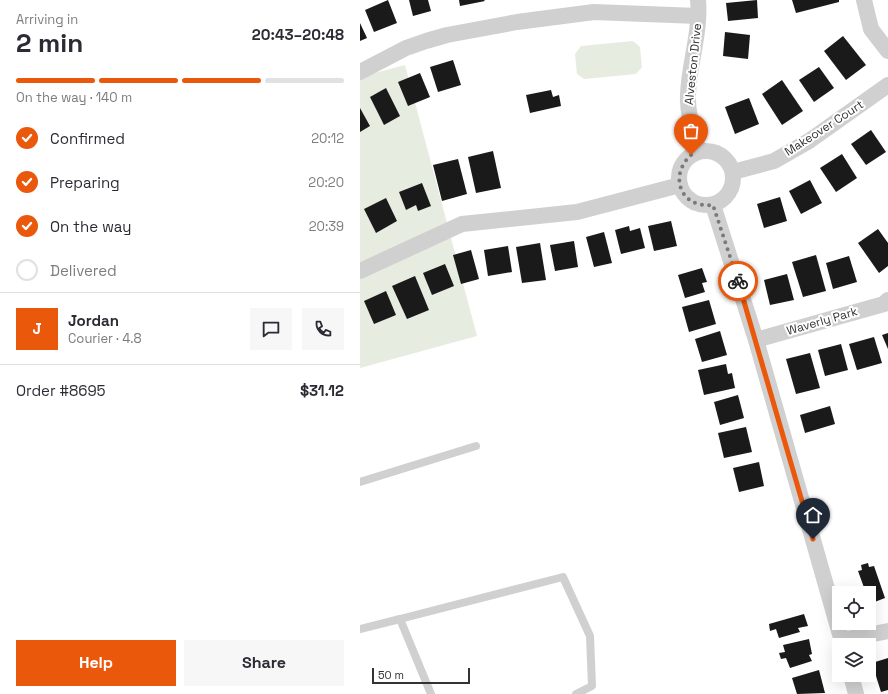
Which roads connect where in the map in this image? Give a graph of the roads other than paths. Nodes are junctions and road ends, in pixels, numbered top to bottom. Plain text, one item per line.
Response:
1 (864, 0) edge
2 (698, 8) edge
3 (888, 51) edge
4 (360, 72) edge
5 (888, 85) edge
6 (699, 152) junction
7 (733, 172) junction
8 (680, 185) junction
9 (713, 205) junction
10 (360, 271) edge
11 (888, 300) edge
12 (756, 340) junction
13 (476, 446) dead end
14 (360, 482) edge
15 (400, 619) junction
16 (360, 629) edge
17 (888, 631) edge
18 (841, 638) edge
19 (861, 638) edge
20 (853, 682) edge
21 (431, 694) edge
22 (576, 694) edge
23 (856, 694) edge

1 - 3 street
2 - 4 street
2 - 6 street, Alveston Drive
5 - 7 street, Makeover Court
6 - 7 street
6 - 8 street
7 - 9 street
8 - 9 street
8 - 10 street
9 - 12 street
11 - 12 street, Waverly Park
12 - 18 street
13 - 14 lane
15 - 16 lane
15 - 21 lane
15 - 22 lane
17 - 19 street
20 - 23 street

